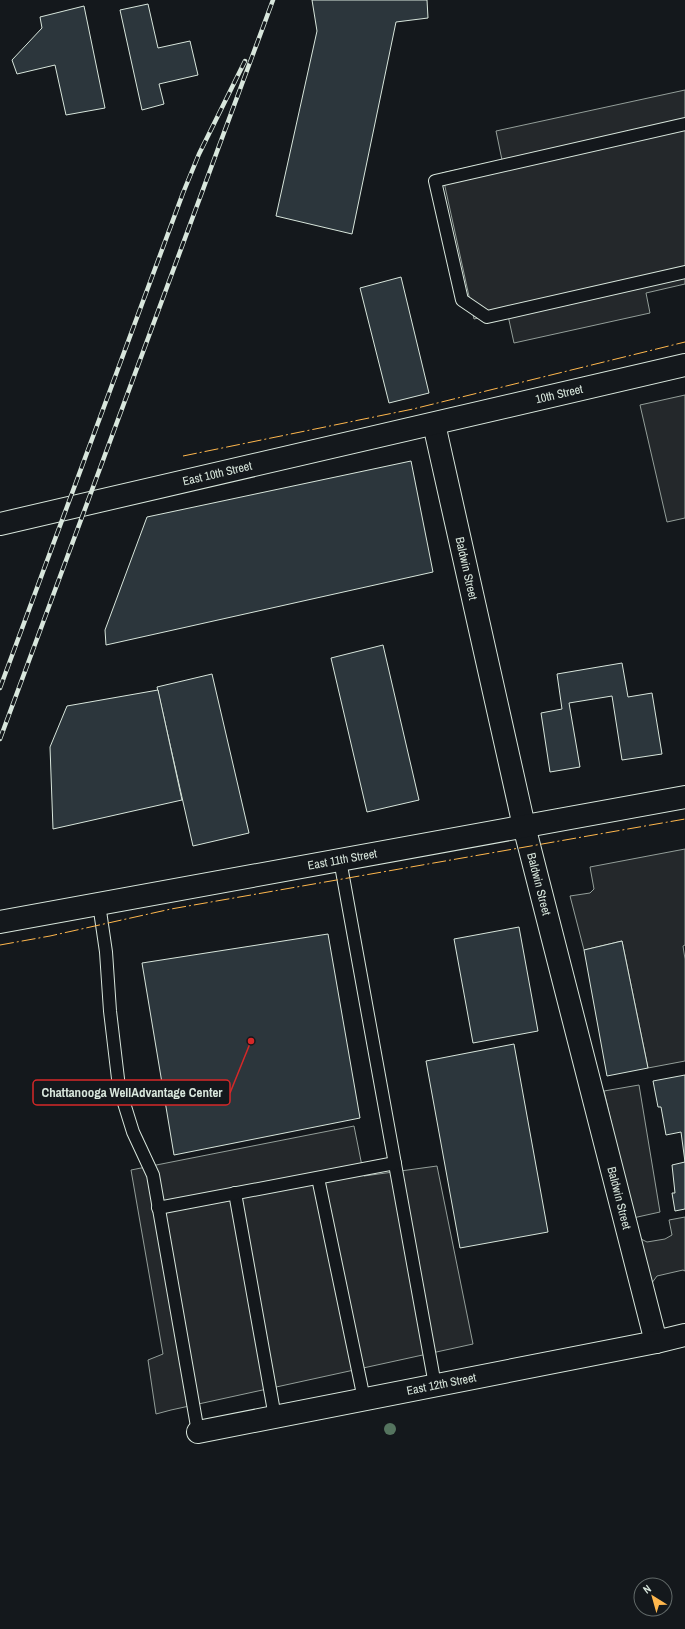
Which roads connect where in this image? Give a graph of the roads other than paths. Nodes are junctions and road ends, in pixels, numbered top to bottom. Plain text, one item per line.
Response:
1 (685, 124) edge
2 (685, 272) edge
3 (685, 365) edge
4 (434, 424) junction
5 (0, 524) edge
6 (685, 797) edge
7 (524, 826) junction
8 (340, 860) junction
9 (99, 904) junction
10 (0, 922) edge
11 (395, 1163) junction
12 (318, 1178) junction
13 (235, 1193) junction
14 (158, 1208) junction
15 (685, 1335) edge
16 (656, 1342) junction
17 (436, 1385) junction
18 (364, 1399) junction
19 (275, 1417) junction
20 (198, 1432) joint

1 - 2 lane
3 - 4 street, 10th Street
4 - 5 street, East 10th Street
4 - 7 street, Baldwin Street
6 - 7 street, East 11th Street
7 - 8 street, East 11th Street
7 - 16 street, Baldwin Street
8 - 9 street, East 11th Street
8 - 11 lane
9 - 10 street, East 11th Street
9 - 14 lane
11 - 12 lane
11 - 17 lane
12 - 13 lane
12 - 18 lane
13 - 14 lane
13 - 19 lane
14 - 20 lane
15 - 16 street, East 12th Street
16 - 17 street, East 12th Street
17 - 18 street, East 12th Street
18 - 19 street, East 12th Street
19 - 20 street, East 12th Street

